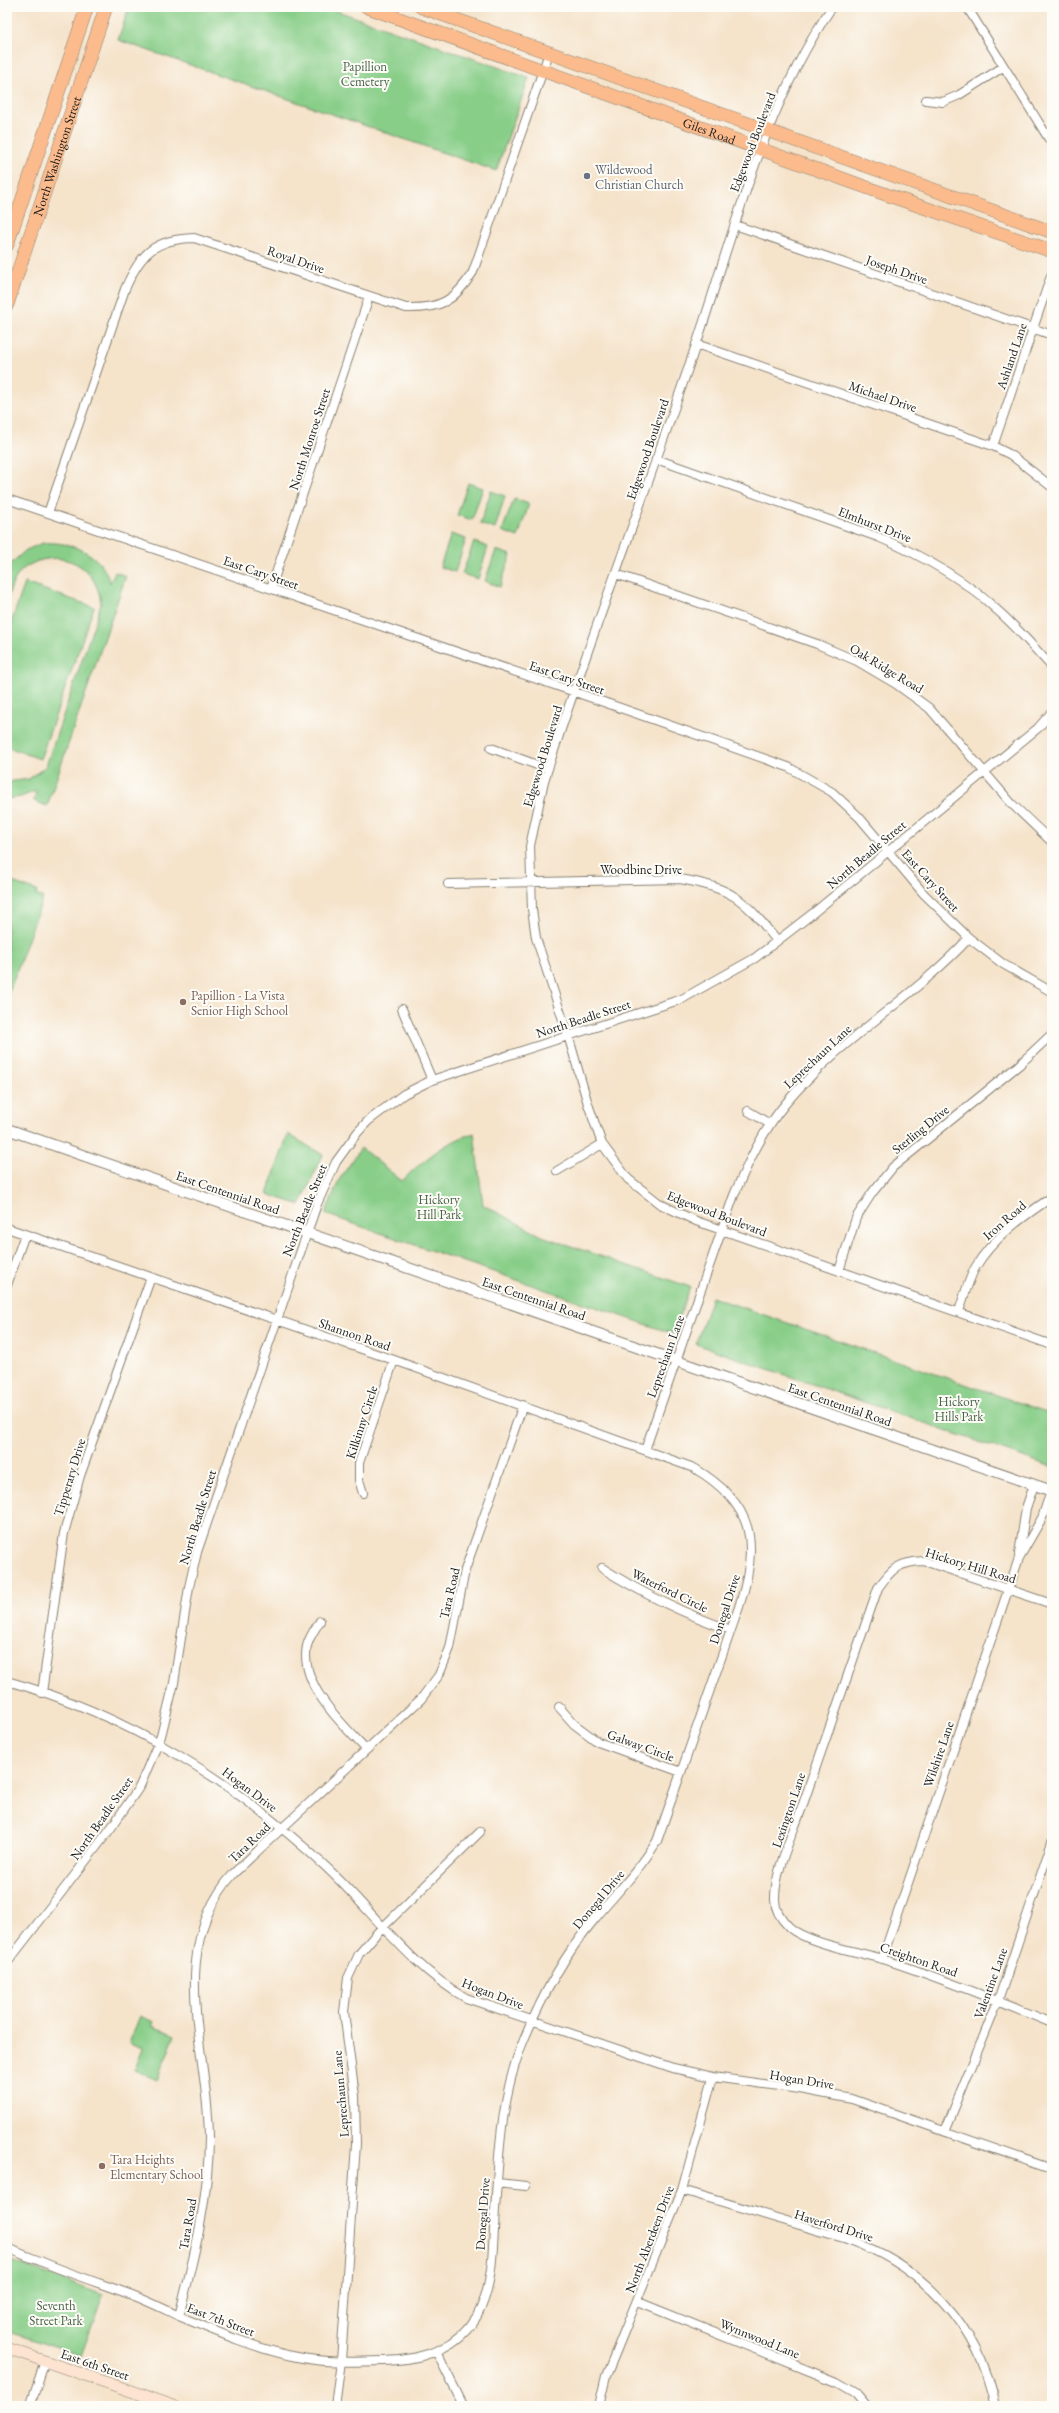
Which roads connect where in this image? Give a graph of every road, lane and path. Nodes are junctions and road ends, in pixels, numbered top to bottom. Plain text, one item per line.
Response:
1 (88, 7) edge
2 (106, 7) edge
3 (367, 7) edge
4 (421, 7) edge
5 (832, 7) edge
6 (967, 7) edge
7 (549, 53) junction
8 (1003, 67) junction
9 (542, 71) junction
10 (926, 100) dead end
11 (768, 132) junction
12 (1052, 144) edge
13 (762, 150) junction
14 (735, 225) junction
15 (1052, 232) edge
16 (7, 245) edge
17 (1052, 252) edge
18 (1052, 273) edge
19 (369, 297) junction
20 (7, 304) edge
21 (1034, 328) junction
22 (1052, 335) edge
23 (696, 344) junction
24 (992, 446) junction
25 (656, 459) junction
26 (1052, 487) edge
27 (7, 499) edge
28 (48, 513) junction
29 (616, 574) junction
30 (271, 588) junction
31 (1052, 667) edge
32 (574, 692) junction
33 (1052, 712) edge
34 (491, 748) dead end
35 (548, 769) junction
36 (984, 772) junction
37 (1052, 842) edge
38 (888, 851) junction
39 (530, 883) junction
40 (448, 884) dead end
41 (969, 938) junction
42 (777, 941) junction
43 (1052, 992) edge
44 (402, 1010) dead end
45 (1052, 1034) edge
46 (568, 1035) junction
47 (432, 1080) junction
48 (748, 1111) dead end
49 (770, 1124) junction
50 (7, 1129) edge
51 (602, 1144) junction
52 (557, 1171) dead end
53 (1052, 1197) edge
54 (7, 1228) edge
55 (722, 1230) junction
56 (25, 1234) junction
57 (305, 1234) junction
58 (840, 1271) junction
59 (151, 1277) junction
60 (7, 1285) edge
61 (959, 1311) junction
62 (276, 1320) junction
63 (1052, 1344) edge
64 (394, 1360) junction
65 (676, 1360) junction
66 (523, 1405) junction
67 (645, 1450) junction
68 (694, 1468) joint
69 (1034, 1485) junction
70 (1052, 1491) edge
71 (363, 1493) dead end
72 (1018, 1558) junction
73 (602, 1568) dead end
74 (1008, 1588) junction
75 (1052, 1604) edge
76 (320, 1622) dead end
77 (731, 1630) junction
78 (7, 1681) edge
79 (42, 1693) junction
80 (559, 1706) dead end
81 (835, 1709) joint
82 (158, 1743) junction
83 (365, 1748) junction
84 (681, 1772) junction
85 (281, 1828) junction
86 (480, 1832) dead end
87 (1052, 1842) edge
88 (782, 1918) joint
89 (382, 1927) junction
90 (882, 1959) junction
91 (7, 1963) edge
92 (998, 2001) junction
93 (532, 2021) junction
94 (1052, 2023) edge
95 (713, 2078) junction
96 (945, 2131) junction
97 (1052, 2169) edge
98 (497, 2183) junction
99 (526, 2186) dead end
100 (682, 2190) junction
101 (7, 2247) edge
102 (638, 2302) junction
103 (179, 2316) junction
104 (7, 2348) edge
105 (437, 2352) junction
106 (45, 2361) junction
107 (340, 2361) junction
108 (462, 2403) dead end
109 (30, 2406) edge
110 (174, 2406) edge
111 (334, 2406) edge
112 (599, 2406) edge
113 (867, 2406) edge
114 (995, 2406) edge

1 - 16 main road, North Washington Street
2 - 20 main road, North Washington Street
3 - 9 main road, Giles Road
4 - 7 main road, Giles Road
5 - 11 street, Edgewood Boulevard
6 - 8 street
7 - 9 street, Royal Drive
7 - 11 main road, Giles Road
8 - 10 street
8 - 12 street
9 - 13 main road, Giles Road
9 - 19 street, Royal Drive
11 - 13 street, Edgewood Boulevard
11 - 15 main road, Giles Road
13 - 14 street, Edgewood Boulevard
13 - 17 main road, Giles Road
14 - 21 street, Joseph Drive
14 - 23 street, Edgewood Boulevard
18 - 21 street, Ashland Lane
19 - 28 street, Royal Drive
19 - 30 street, North Monroe Street
21 - 22 street, Joseph Drive
21 - 24 street, Ashland Lane
23 - 24 street, Michael Drive
23 - 25 street, Edgewood Boulevard
24 - 26 street, Michael Drive
25 - 29 street, Edgewood Boulevard
25 - 31 street, Elmhurst Drive
27 - 28 street, East Cary Street
28 - 30 street, East Cary Street
29 - 32 street, Edgewood Boulevard
29 - 36 street, Oak Ridge Road
30 - 32 street, East Cary Street
32 - 35 street, Edgewood Boulevard
32 - 38 street, East Cary Street
33 - 36 street, North Beadle Street
34 - 35 street
35 - 39 street, Edgewood Boulevard
36 - 37 street, Oak Ridge Road
36 - 38 street, North Beadle Street
38 - 41 street, East Cary Street
38 - 42 street, North Beadle Street
39 - 40 street, Woodbine Drive
39 - 42 street, Woodbine Drive
39 - 46 street, Edgewood Boulevard
41 - 43 street, East Cary Street
41 - 49 street, Leprechaun Lane
42 - 46 street, North Beadle Street
44 - 47 street
45 - 58 street, Sterling Drive
46 - 47 street, North Beadle Street
46 - 51 street, Edgewood Boulevard
47 - 57 street, North Beadle Street
48 - 49 street
49 - 55 street, Leprechaun Lane
50 - 57 street, East Centennial Road
51 - 52 street
51 - 55 street, Edgewood Boulevard
53 - 61 street, Iron Road
54 - 56 street, Shannon Road
55 - 58 street, Edgewood Boulevard
55 - 65 street, Leprechaun Lane
56 - 59 street, Shannon Road
56 - 60 street
57 - 62 street, North Beadle Street
57 - 65 street, East Centennial Road
58 - 61 street, Edgewood Boulevard
59 - 62 street, Shannon Road
59 - 79 street, Tipperary Drive
61 - 63 street, Edgewood Boulevard
62 - 64 street, Shannon Road
62 - 82 street, North Beadle Street
64 - 66 street, Shannon Road
64 - 71 street, Kilkinny Circle
65 - 67 street, Leprechaun Lane
65 - 69 street, East Centennial Road
66 - 67 street, Shannon Road
66 - 83 street, Tara Road
67 - 68 street, Shannon Road
68 - 77 street, Donegal Drive
69 - 70 street, East Centennial Road
69 - 72 street, Wilshire Lane
70 - 72 street, Wilshire Lane
72 - 74 street, Wilshire Lane
73 - 77 street, Waterford Circle
74 - 75 street, Hickory Hill Road
74 - 81 street, Hickory Hill Road
74 - 90 street, Wilshire Lane
76 - 83 street
77 - 84 street, Donegal Drive
78 - 79 street, Hogan Drive
79 - 82 street, Hogan Drive
80 - 84 street, Galway Circle
81 - 88 street, Lexington Lane
82 - 85 street, Hogan Drive
82 - 91 street, North Beadle Street
83 - 85 street, Tara Road
84 - 93 street, Donegal Drive
85 - 89 street, Hogan Drive
85 - 103 street, Tara Road
86 - 89 street, Leprechaun Lane
87 - 92 street, Valentine Lane
88 - 90 street, Creighton Road
89 - 93 street, Hogan Drive
89 - 107 street, Leprechaun Lane
90 - 92 street, Creighton Road
92 - 94 street, Creighton Road
92 - 96 street, Valentine Lane
93 - 95 street, Hogan Drive
93 - 98 street, Donegal Drive
95 - 96 street, Hogan Drive
95 - 100 street, North Aberdeen Drive
96 - 97 street, Hogan Drive
98 - 99 street
98 - 105 street, Donegal Drive
100 - 102 street, North Aberdeen Drive
100 - 114 street, Haverford Drive
101 - 103 street, East 7th Street
102 - 112 street, North Aberdeen Drive
102 - 113 street, Wynnwood Lane
103 - 107 street, East 7th Street
104 - 106 main road, East 6th Street
105 - 107 street, East 7th Street
105 - 108 street
106 - 109 street
106 - 110 main road, East 6th Street
107 - 111 street, Leprechaun Lane

